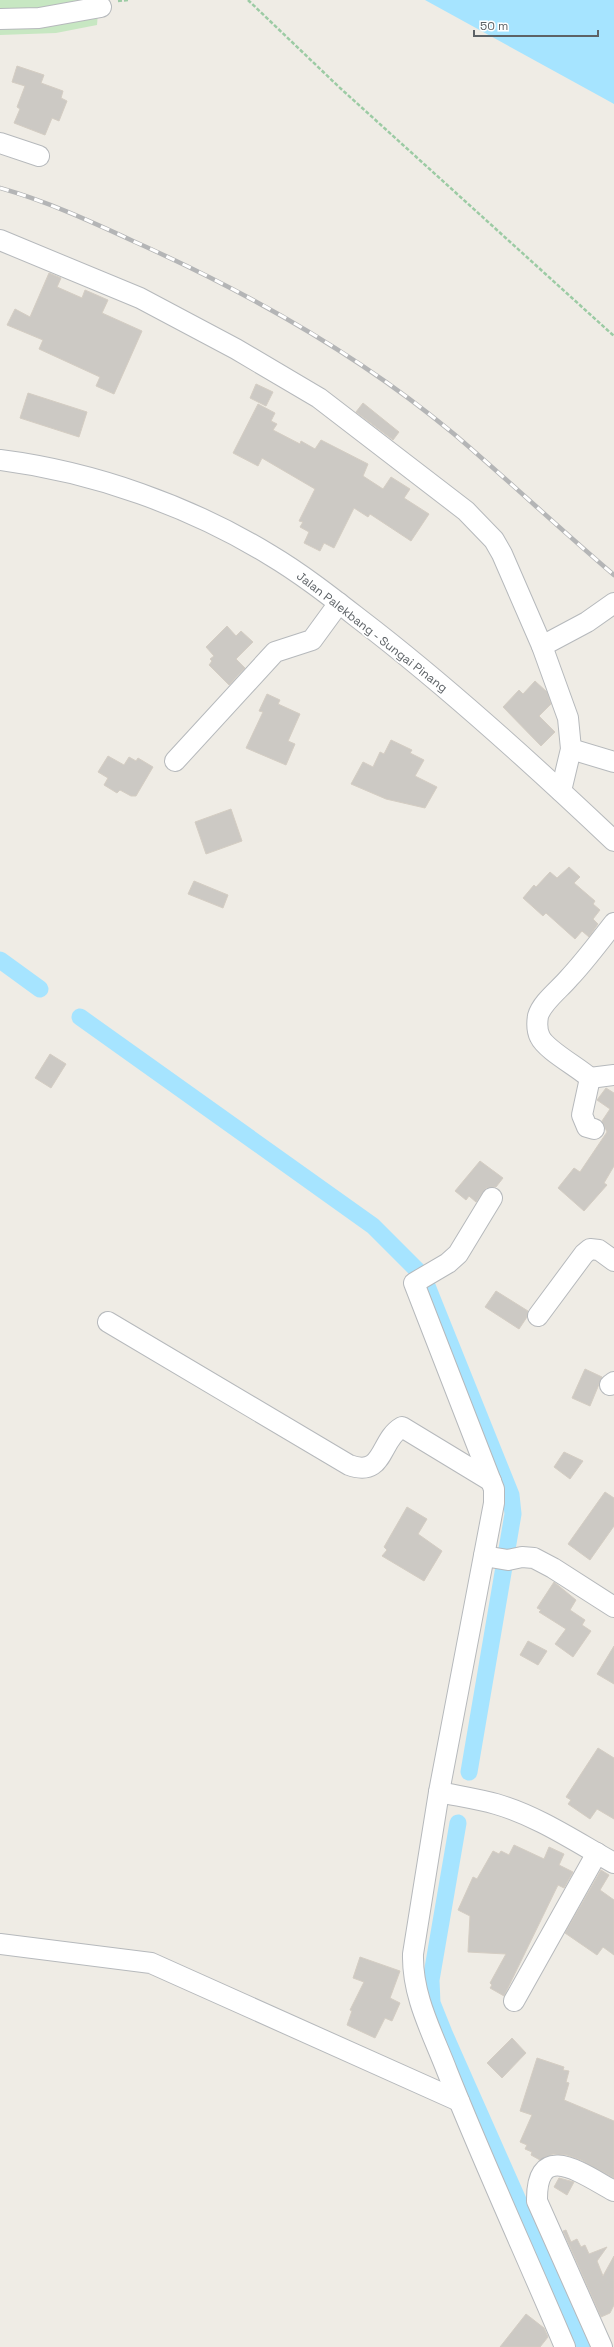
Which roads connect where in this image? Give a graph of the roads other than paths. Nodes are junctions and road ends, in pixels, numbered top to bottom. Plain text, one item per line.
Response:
1 (101, 7) dead end
2 (0, 19) edge
3 (0, 143) edge
4 (39, 156) dead end
5 (0, 240) edge
6 (0, 460) edge
7 (614, 602) edge
8 (339, 603) junction
9 (542, 646) junction
10 (571, 748) junction
11 (175, 761) dead end
12 (614, 762) edge
13 (561, 790) junction
14 (614, 841) edge
15 (614, 923) edge
16 (614, 1075) edge
17 (590, 1078) junction
18 (594, 1129) dead end
19 (492, 1198) dead end
20 (606, 1255) edge
21 (538, 1316) dead end
22 (108, 1322) dead end
23 (491, 1481) junction
24 (495, 1558) junction
25 (607, 1603) edge
26 (446, 1793) junction
27 (606, 1858) edge
28 (0, 1944) edge
29 (514, 2000) dead end
30 (459, 2101) junction
31 (614, 2192) edge
32 (565, 2347) edge
33 (602, 2347) edge

1 - 2 street
3 - 4 street
5 - 9 street
6 - 8 street, Jalan Palekbang - Sungai Pinang
7 - 9 street
8 - 11 street
8 - 13 street, Jalan Palekbang - Sungai Pinang
9 - 10 street
10 - 12 street
10 - 13 street
13 - 14 street, Jalan Palekbang - Sungai Pinang
15 - 17 street
16 - 17 street
17 - 18 street
19 - 23 street
20 - 21 street
22 - 23 street
23 - 24 street
24 - 25 street
24 - 26 street
26 - 27 street
26 - 30 street
27 - 29 street
28 - 30 street
30 - 32 street
31 - 33 street

